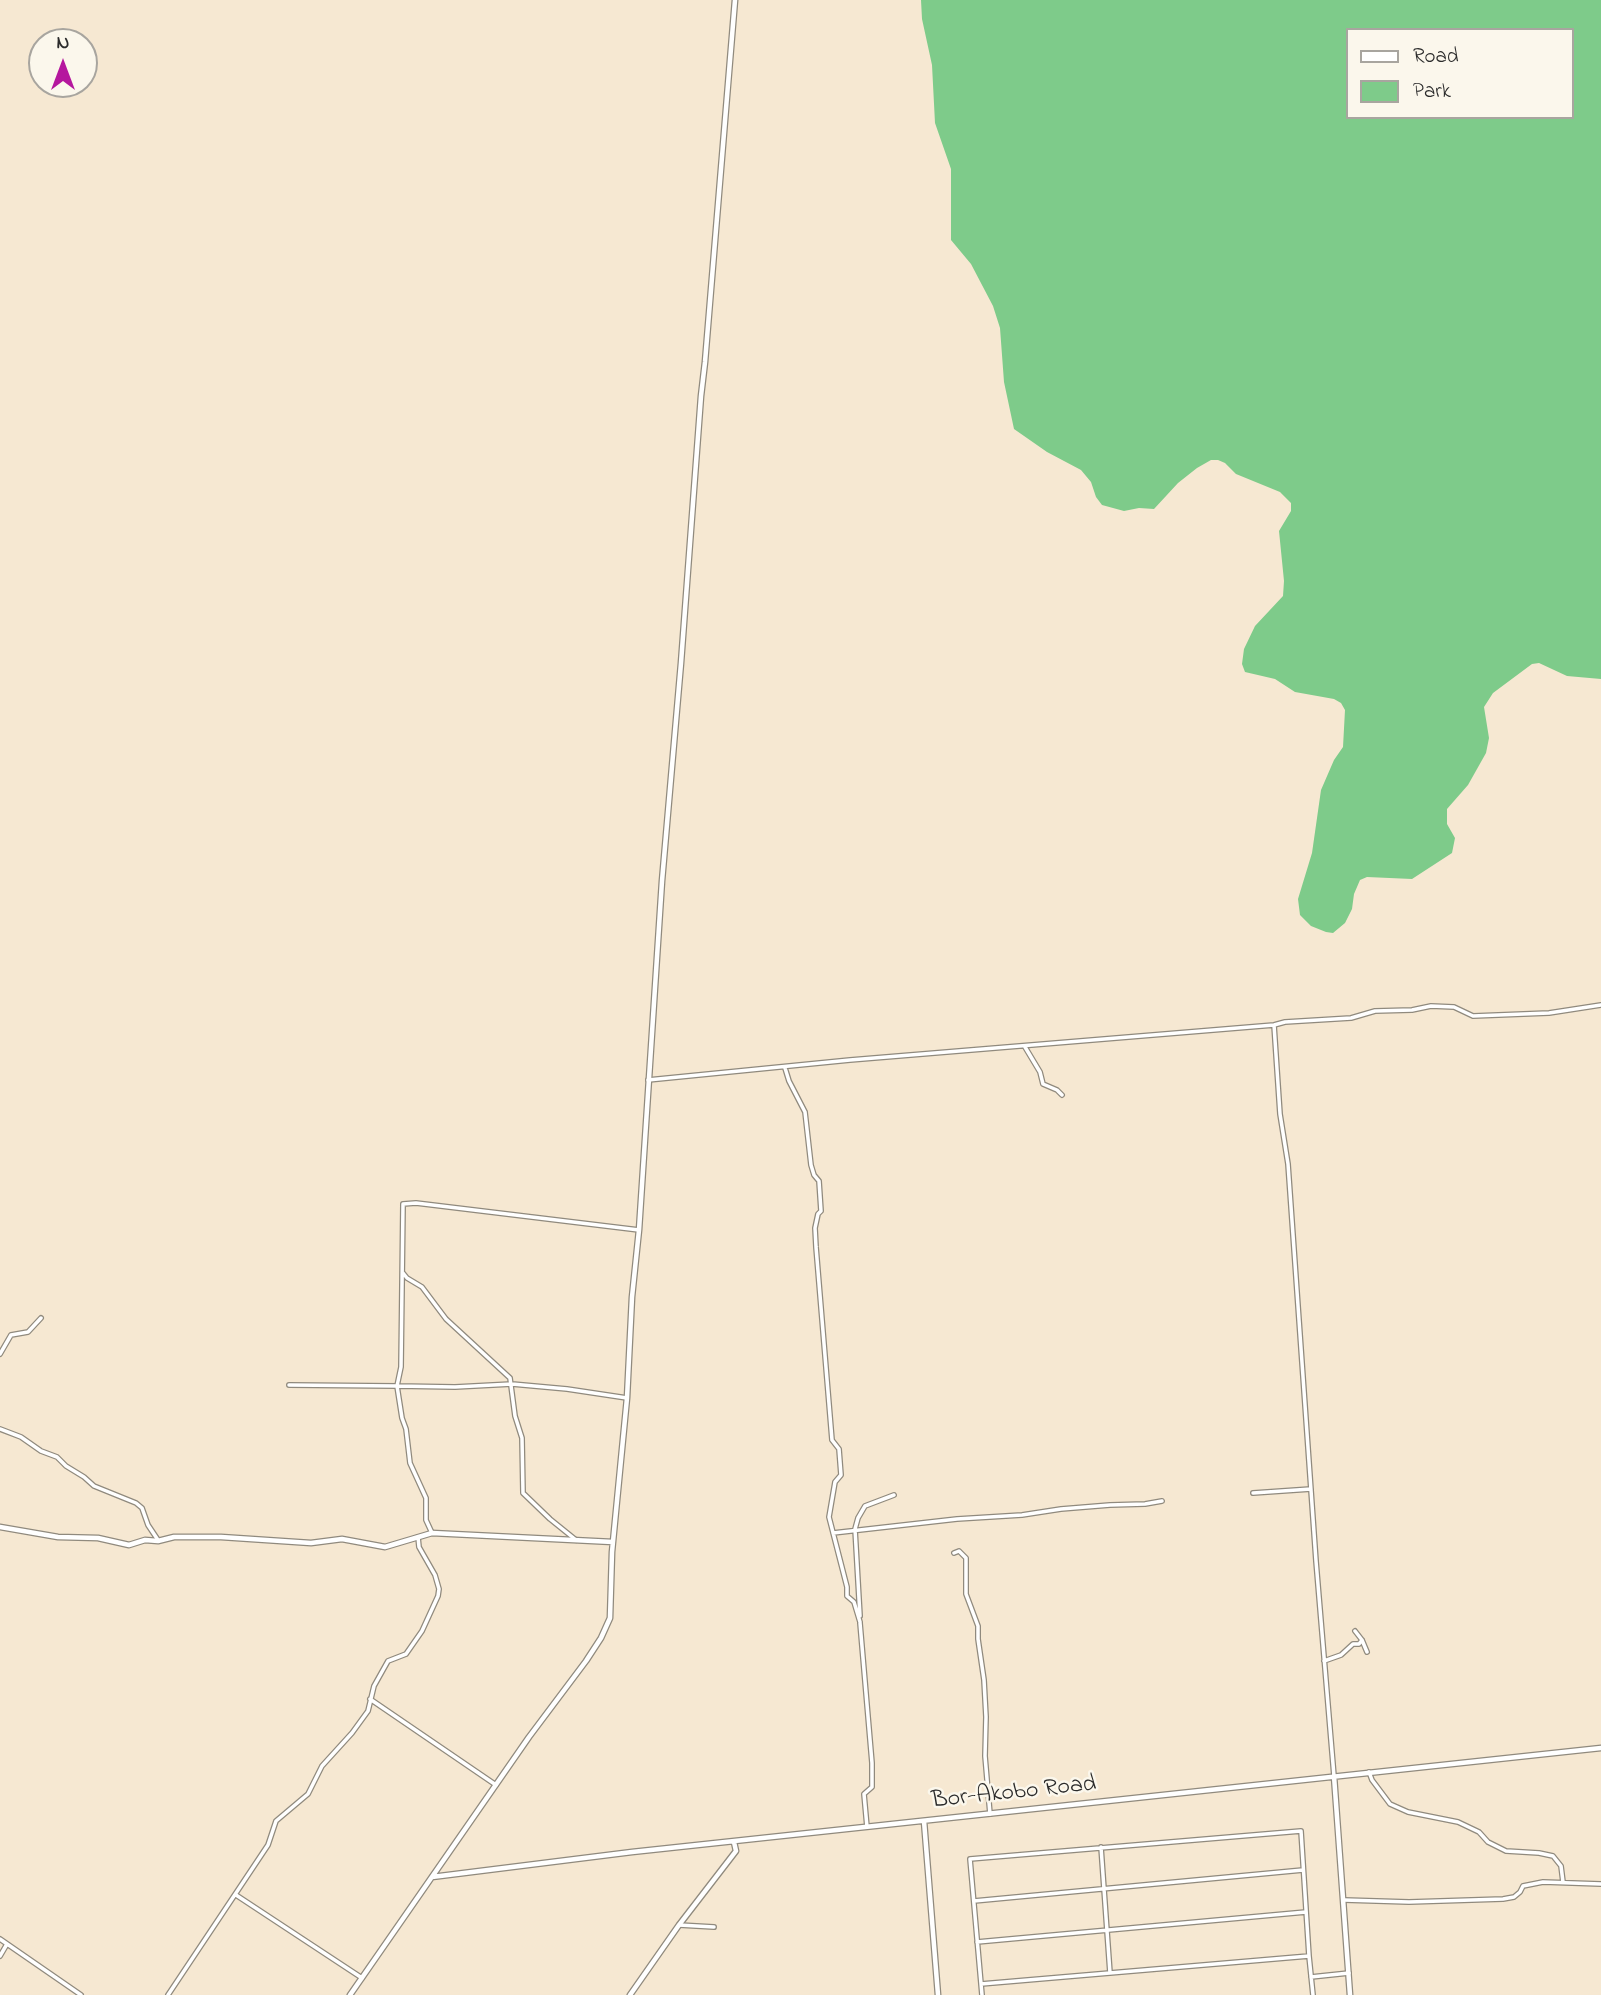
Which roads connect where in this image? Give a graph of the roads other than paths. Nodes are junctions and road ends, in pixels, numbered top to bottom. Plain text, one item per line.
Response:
1 (735, 0) edge
2 (1601, 1005) edge
3 (1274, 1025) junction
4 (1025, 1046) junction
5 (785, 1068) junction
6 (648, 1080) junction
7 (1062, 1095) dead end
8 (639, 1230) junction
9 (402, 1271) junction
10 (41, 1318) dead end
11 (0, 1354) edge
12 (512, 1384) junction
13 (289, 1385) dead end
14 (397, 1386) junction
15 (627, 1398) junction
16 (0, 1429) edge
17 (1311, 1489) junction
18 (1253, 1493) dead end
19 (894, 1495) dead end
20 (1162, 1501) dead end
21 (0, 1527) edge
22 (855, 1530) junction
23 (432, 1533) junction
24 (833, 1533) junction
25 (418, 1537) junction
26 (576, 1540) junction
27 (158, 1541) junction
28 (613, 1542) junction
29 (954, 1553) dead end
30 (860, 1622) junction
31 (1355, 1632) dead end
32 (1362, 1640) junction
33 (1367, 1652) dead end
34 (1324, 1661) junction
35 (370, 1699) junction
36 (1601, 1748) edge
37 (1369, 1772) junction
38 (1334, 1776) junction
39 (496, 1785) junction
40 (990, 1814) junction
41 (924, 1822) junction
42 (867, 1827) junction
43 (734, 1842) junction
44 (1101, 1847) junction
45 (1303, 1870) junction
46 (432, 1878) junction
47 (1563, 1882) junction
48 (1601, 1884) edge
49 (1104, 1888) junction
50 (236, 1895) junction
51 (1344, 1900) junction
52 (974, 1901) junction
53 (1306, 1913) junction
54 (679, 1925) junction
55 (714, 1927) dead end
56 (1107, 1930) junction
57 (0, 1939) edge
58 (978, 1942) junction
59 (7, 1944) junction
60 (0, 1956) edge
61 (1309, 1956) junction
62 (1110, 1973) junction
63 (1349, 1973) junction
64 (1311, 1977) junction
65 (362, 1978) junction
66 (981, 1984) junction
67 (69, 1987) junction
68 (65, 1995) edge
69 (81, 1995) edge
70 (168, 1995) edge
71 (350, 1995) edge
72 (630, 1995) edge
73 (938, 1995) edge
74 (982, 1995) edge
75 (1313, 1995) edge
76 (1350, 1995) edge

1 - 6 street
2 - 3 street
3 - 4 street
3 - 17 street
4 - 5 street
4 - 7 street
5 - 6 street
5 - 24 street
6 - 8 street
8 - 9 street
8 - 15 street
9 - 12 street
9 - 14 street
10 - 11 street
12 - 14 street
12 - 15 street
12 - 26 street
13 - 14 street
14 - 23 street
15 - 28 street
16 - 27 street
17 - 18 street
17 - 34 street
19 - 22 street
20 - 22 street
21 - 27 street
22 - 24 street
22 - 30 street
23 - 25 street
23 - 26 street
24 - 30 street
25 - 27 street
25 - 35 street
26 - 28 street
28 - 39 street
29 - 40 street
30 - 42 street
31 - 32 street
32 - 33 street
32 - 34 street
34 - 38 street
35 - 39 street
35 - 50 street
36 - 37 street, Bor-Akobo Road
37 - 38 street, Bor-Akobo Road
37 - 47 street
38 - 40 street, Bor-Akobo Road
38 - 51 street
39 - 46 street
40 - 41 street, Bor-Akobo Road
41 - 42 street, Bor-Akobo Road
41 - 73 street
42 - 43 street, Bor-Akobo Road
43 - 46 street, Bor-Akobo Road
43 - 54 street
44 - 45 street
44 - 49 street
44 - 52 street
45 - 49 street
45 - 53 street
46 - 65 street
47 - 48 street
47 - 51 street
49 - 52 street
49 - 56 street
50 - 65 street
50 - 70 street
51 - 63 street
52 - 58 street
53 - 56 street
53 - 61 street
54 - 55 street
54 - 72 street
56 - 58 street
56 - 62 street
57 - 59 street
58 - 66 street
59 - 60 street
59 - 67 street
61 - 62 street
61 - 64 street
62 - 66 street
63 - 64 street
63 - 76 street
64 - 75 street
65 - 71 street
66 - 74 street
67 - 68 street
67 - 69 street

